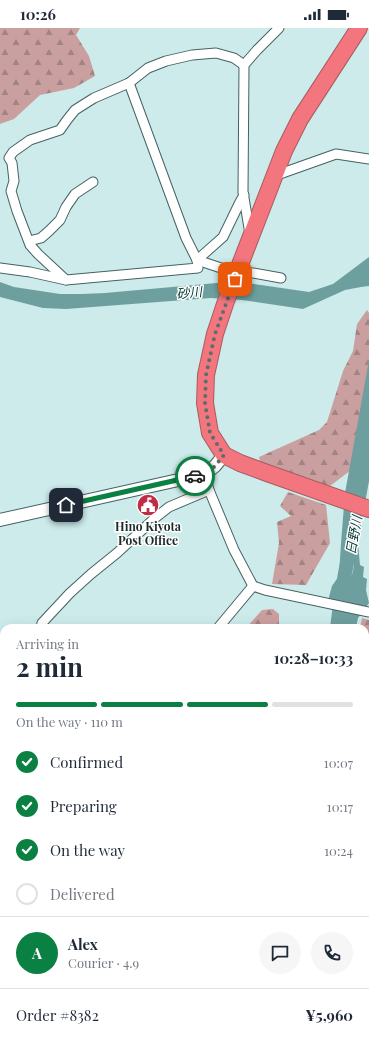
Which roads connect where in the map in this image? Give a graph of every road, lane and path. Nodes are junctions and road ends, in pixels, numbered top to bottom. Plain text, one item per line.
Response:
1 (279, 28) edge
2 (359, 28) edge
3 (244, 65) junction
4 (129, 83) junction
5 (369, 159) edge
6 (274, 176) junction
7 (93, 182) dead end
8 (244, 195) junction
9 (251, 237) junction
10 (29, 241) junction
11 (197, 264) junction
12 (0, 268) edge
13 (234, 274) junction
14 (280, 278) dead end
15 (66, 280) junction
16 (224, 455) junction
17 (205, 474) junction
18 (209, 490) junction
19 (369, 509) edge
20 (0, 520) edge
21 (253, 586) junction
22 (369, 612) edge
23 (42, 624) edge
24 (221, 624) edge

1 - 3 street
2 - 6 highway
3 - 4 street
3 - 8 street
4 - 10 street
4 - 11 street
5 - 6 street
6 - 9 highway
7 - 10 street
8 - 9 street
8 - 11 street
9 - 13 highway
10 - 15 street
11 - 13 street
11 - 15 street
12 - 15 street
13 - 14 street
13 - 16 highway
16 - 17 main road
16 - 19 highway
17 - 18 street
17 - 20 main road
18 - 21 street
18 - 23 street
21 - 22 street
21 - 24 street

